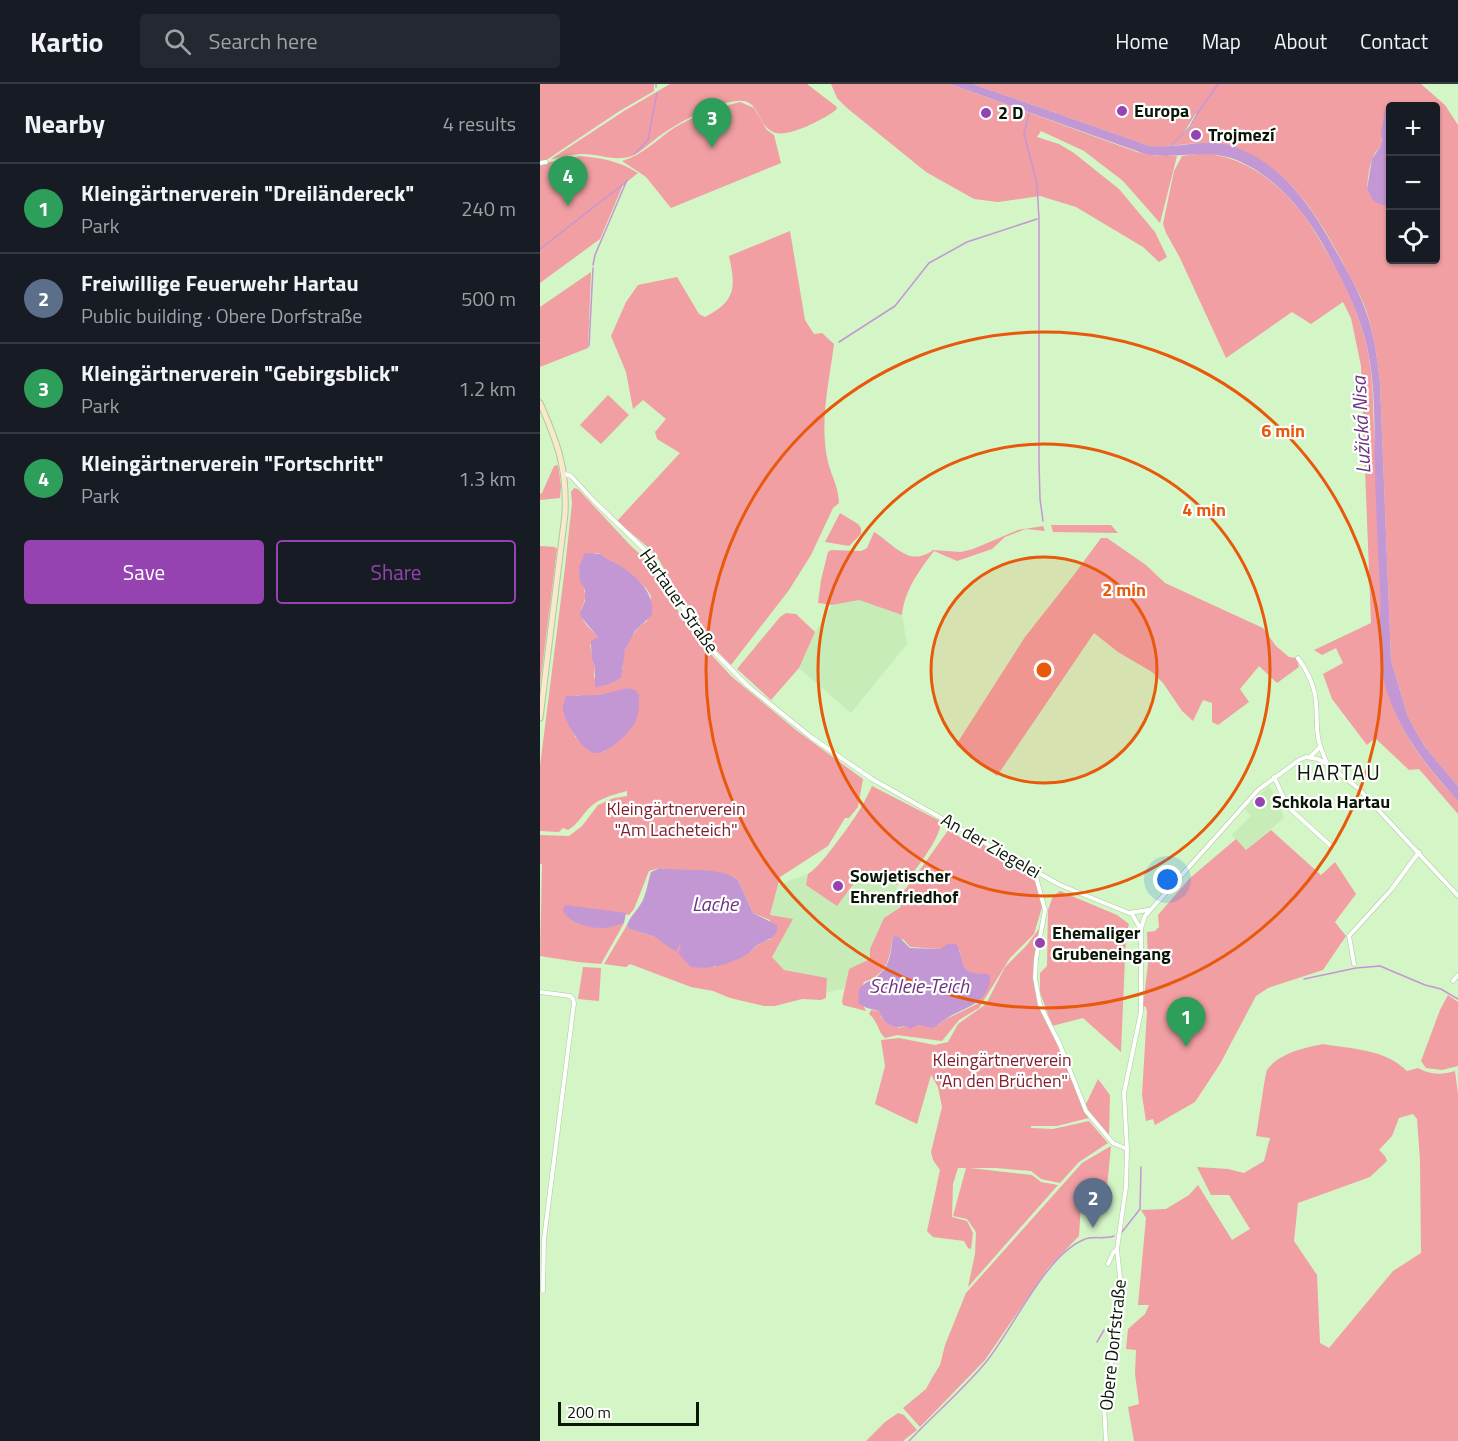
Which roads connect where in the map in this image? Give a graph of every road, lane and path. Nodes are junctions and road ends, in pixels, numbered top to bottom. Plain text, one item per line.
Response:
1 (546, 162) dead end
2 (540, 164) edge
3 (540, 403) edge
4 (565, 474) junction
5 (1298, 657) dead end
6 (540, 718) edge
7 (1320, 747) junction
8 (1310, 757) junction
9 (1327, 764) junction
10 (855, 768) joint
11 (1274, 777) junction
12 (1331, 846) dead end
13 (1419, 852) junction
14 (1035, 872) junction
15 (1458, 896) edge
16 (1149, 910) junction
17 (1132, 914) junction
18 (1141, 928) junction
19 (1354, 964) dead end
20 (1458, 975) edge
21 (1453, 981) dead end
22 (540, 992) edge
23 (1127, 1149) junction
24 (542, 1239) edge
25 (1117, 1249) junction
26 (1108, 1264) dead end
27 (543, 1291) dead end
28 (1106, 1441) edge

1 - 2 street
3 - 4 main road
4 - 6 main road
4 - 10 street, Hartauer Straße
5 - 7 street
7 - 8 street
7 - 9 street
8 - 9 street
8 - 11 street
9 - 13 street
10 - 14 street, An der Ziegelei
11 - 12 street
11 - 16 street
13 - 15 street
13 - 19 street
14 - 17 street, An der Ziegelei
14 - 23 street
16 - 17 street
16 - 18 street
17 - 18 street
18 - 23 street, Obere Dorfstraße
20 - 21 street
22 - 24 street
23 - 25 street, Obere Dorfstraße
24 - 27 street
25 - 26 street
25 - 28 street, Obere Dorfstraße

